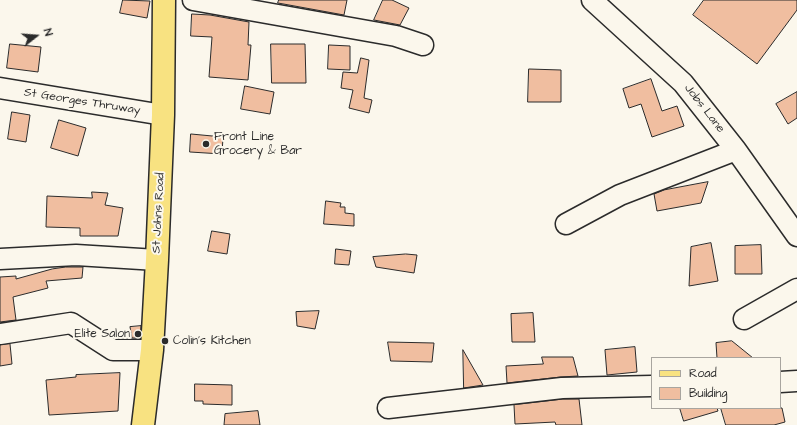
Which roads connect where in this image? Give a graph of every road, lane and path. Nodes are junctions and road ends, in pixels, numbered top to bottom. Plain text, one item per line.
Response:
1 (164, 0) edge
2 (193, 0) edge
3 (592, 0) edge
4 (423, 45) dead end
5 (0, 88) edge
6 (163, 115) junction
7 (736, 150) junction
8 (566, 224) dead end
9 (797, 236) edge
10 (0, 259) edge
11 (157, 260) junction
12 (797, 289) edge
13 (744, 320) dead end
14 (0, 334) edge
15 (152, 350) junction
16 (797, 381) edge
17 (781, 382) edge
18 (651, 386) edge
19 (388, 408) dead end
20 (143, 425) edge

1 - 6 main road, St Johns Road
2 - 4 street
3 - 7 street, Jobs Lane
5 - 6 street, St Georges Thruway
6 - 11 main road, St Johns Road
7 - 8 street
7 - 9 street, Jobs Lane
10 - 11 street
11 - 15 main road, St Johns Road
12 - 13 street
14 - 15 street
15 - 20 main road, St Johns Road
16 - 17 street
18 - 19 street

